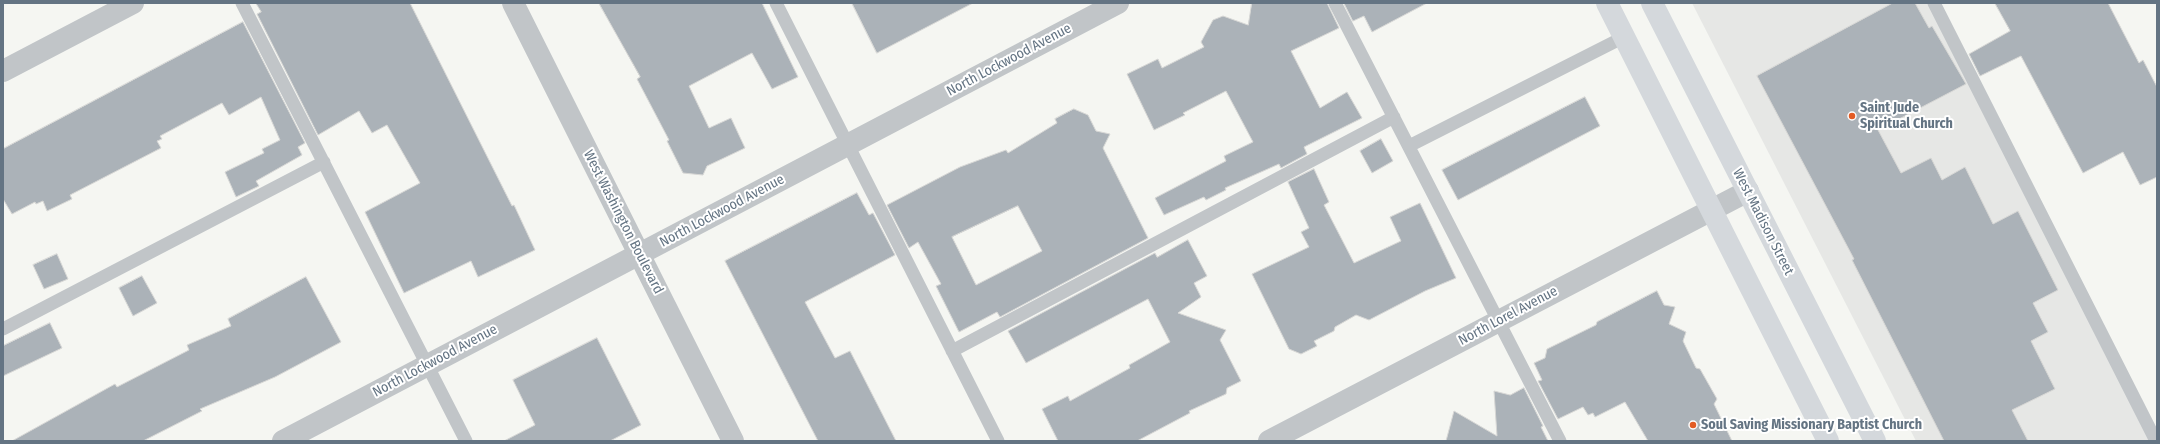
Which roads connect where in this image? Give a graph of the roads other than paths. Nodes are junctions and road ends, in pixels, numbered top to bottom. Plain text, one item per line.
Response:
1 (133, 3) edge
2 (242, 3) edge
3 (513, 3) edge
4 (776, 3) edge
5 (1118, 3) edge
6 (1335, 3) edge
7 (1607, 3) edge
8 (1652, 3) edge
9 (1934, 3) edge
10 (1624, 37) junction
11 (3, 71) edge
12 (1394, 117) junction
13 (848, 145) junction
14 (1409, 146) junction
15 (324, 162) junction
16 (1748, 191) junction
17 (1711, 210) junction
18 (639, 254) junction
19 (1499, 321) junction
20 (3, 329) edge
21 (952, 351) junction
22 (427, 365) junction
23 (283, 441) edge
24 (466, 441) edge
25 (733, 441) edge
26 (998, 441) edge
27 (1269, 441) edge
28 (1560, 441) edge
29 (1828, 441) edge
30 (1875, 441) edge
31 (2156, 441) edge

1 - 11 street
2 - 15 lane
3 - 18 street, West Washington Boulevard
4 - 13 lane
5 - 13 street, North Lockwood Avenue
6 - 12 lane
7 - 10 main road
8 - 16 main road, West Madison Street
9 - 31 lane
10 - 14 lane
10 - 17 main road
12 - 14 lane
12 - 21 lane
13 - 18 street, North Lockwood Avenue
13 - 21 lane
14 - 19 lane
15 - 20 lane
15 - 22 lane
16 - 17 street, North Lorel Avenue
16 - 30 main road, West Madison Street
17 - 19 street, North Lorel Avenue
17 - 29 main road
18 - 22 street, North Lockwood Avenue
18 - 25 street, West Washington Boulevard
19 - 27 street, North Lorel Avenue
19 - 28 lane
21 - 26 lane
22 - 23 street, North Lockwood Avenue
22 - 24 lane

